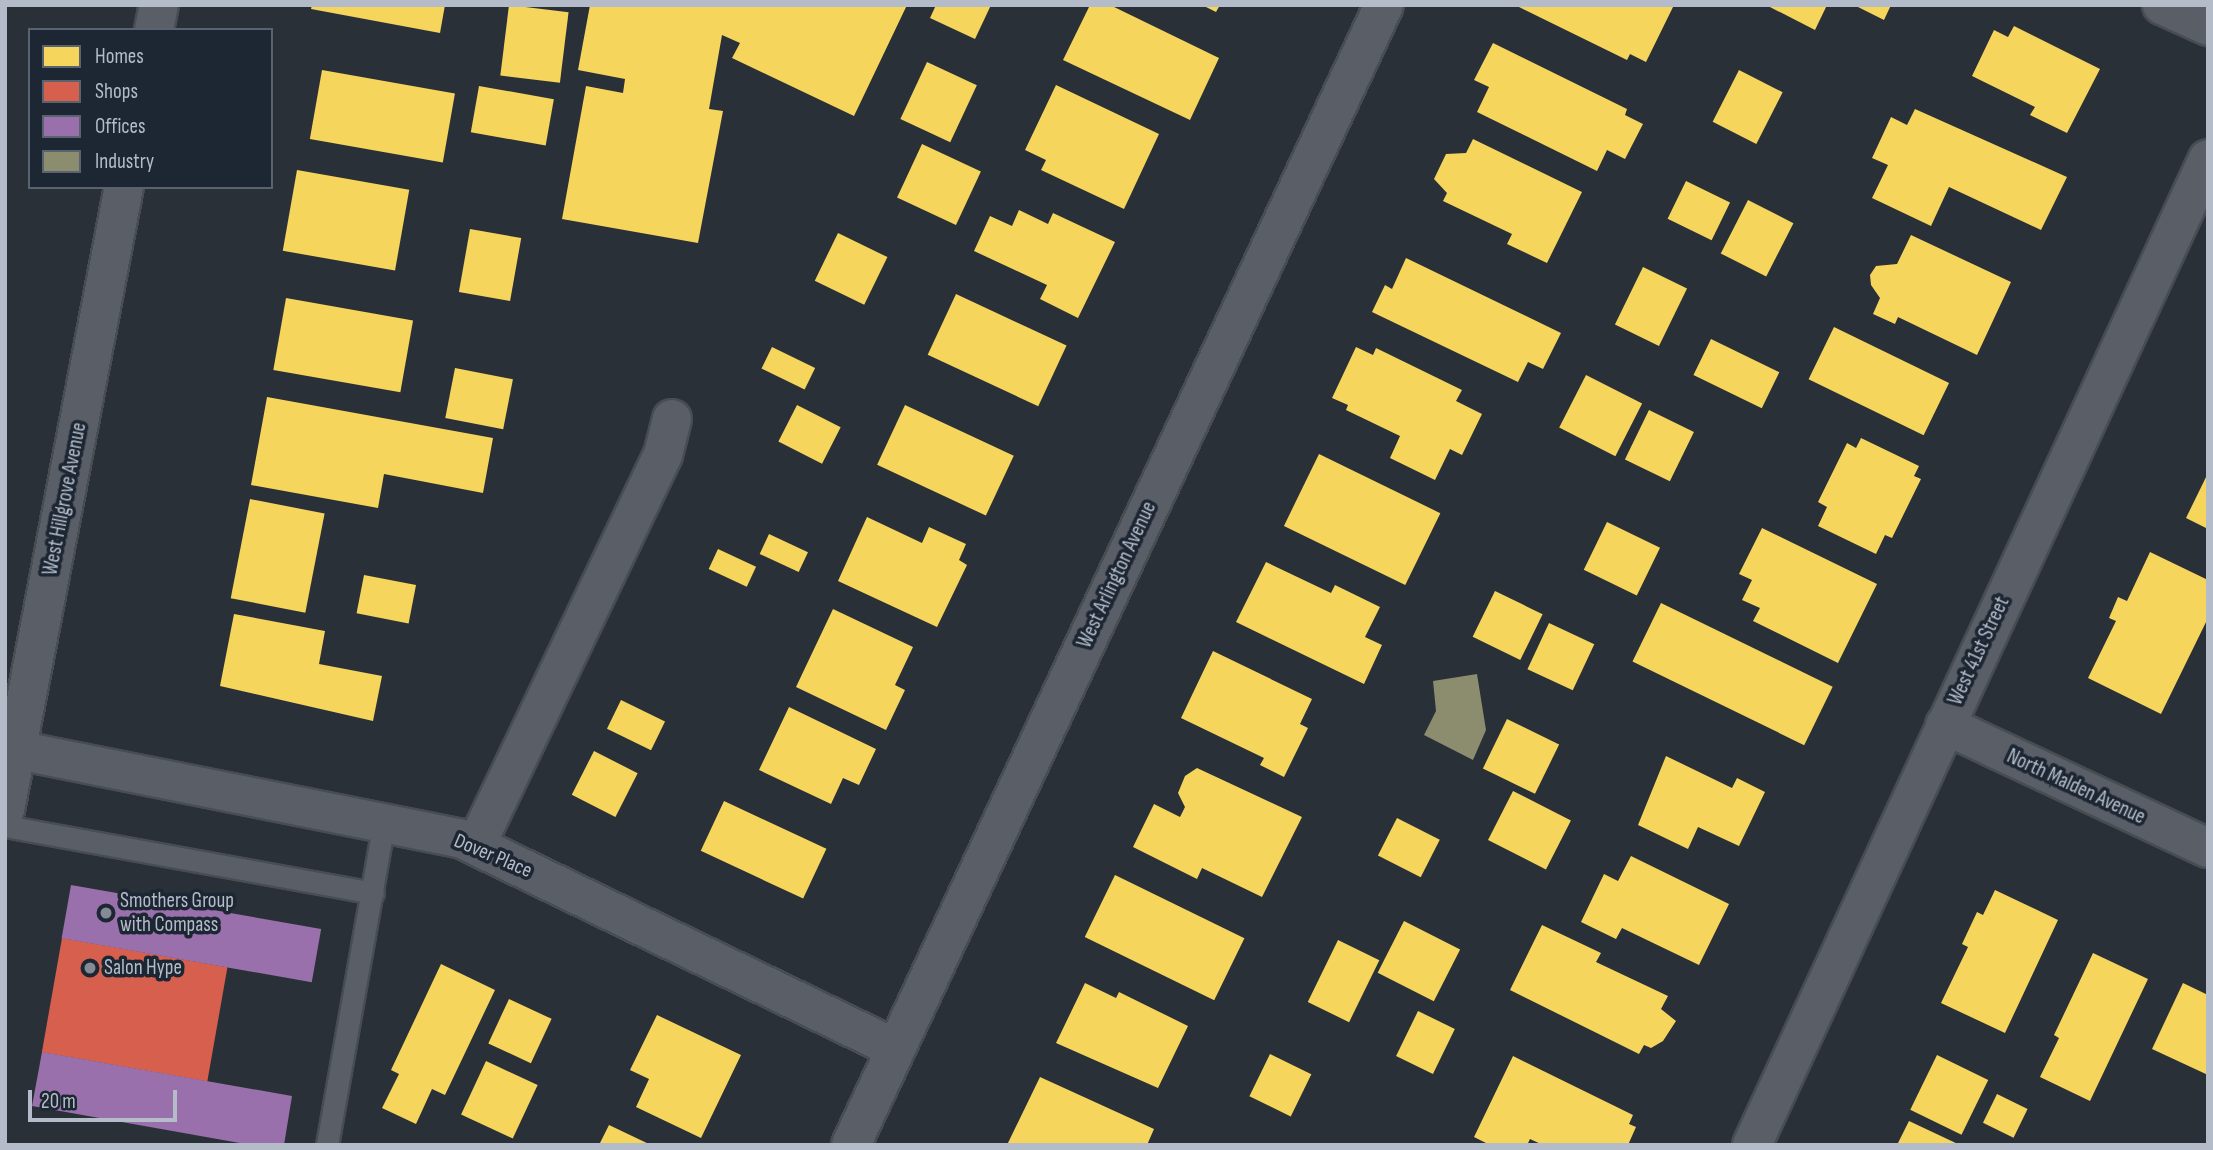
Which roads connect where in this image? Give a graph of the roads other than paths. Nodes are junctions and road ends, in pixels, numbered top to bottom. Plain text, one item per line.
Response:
1 (159, 5) edge
2 (1384, 5) edge
3 (2162, 5) edge
4 (2208, 26) edge
5 (154, 28) edge
6 (2208, 159) edge
7 (124, 189) edge
8 (672, 419) dead end
9 (1945, 725) junction
10 (17, 750) junction
11 (5, 810) edge
12 (384, 823) junction
13 (5, 827) edge
14 (476, 845) junction
15 (2208, 848) edge
16 (373, 893) junction
17 (895, 1048) junction
18 (327, 1145) edge
19 (851, 1145) edge
20 (1752, 1145) edge

1 - 5 street
2 - 17 street, West Arlington Avenue
3 - 4 street
6 - 9 street, West 41st Street
7 - 10 street, West Hillgrove Avenue
8 - 14 street
9 - 15 street, North Malden Avenue
9 - 20 street, West 41st Street
10 - 11 street, West Hillgrove Avenue
10 - 12 street, Dover Place
12 - 14 street, Dover Place
12 - 16 lane
13 - 16 lane
14 - 17 street, Dover Place
16 - 18 lane
17 - 19 street, West Arlington Avenue

